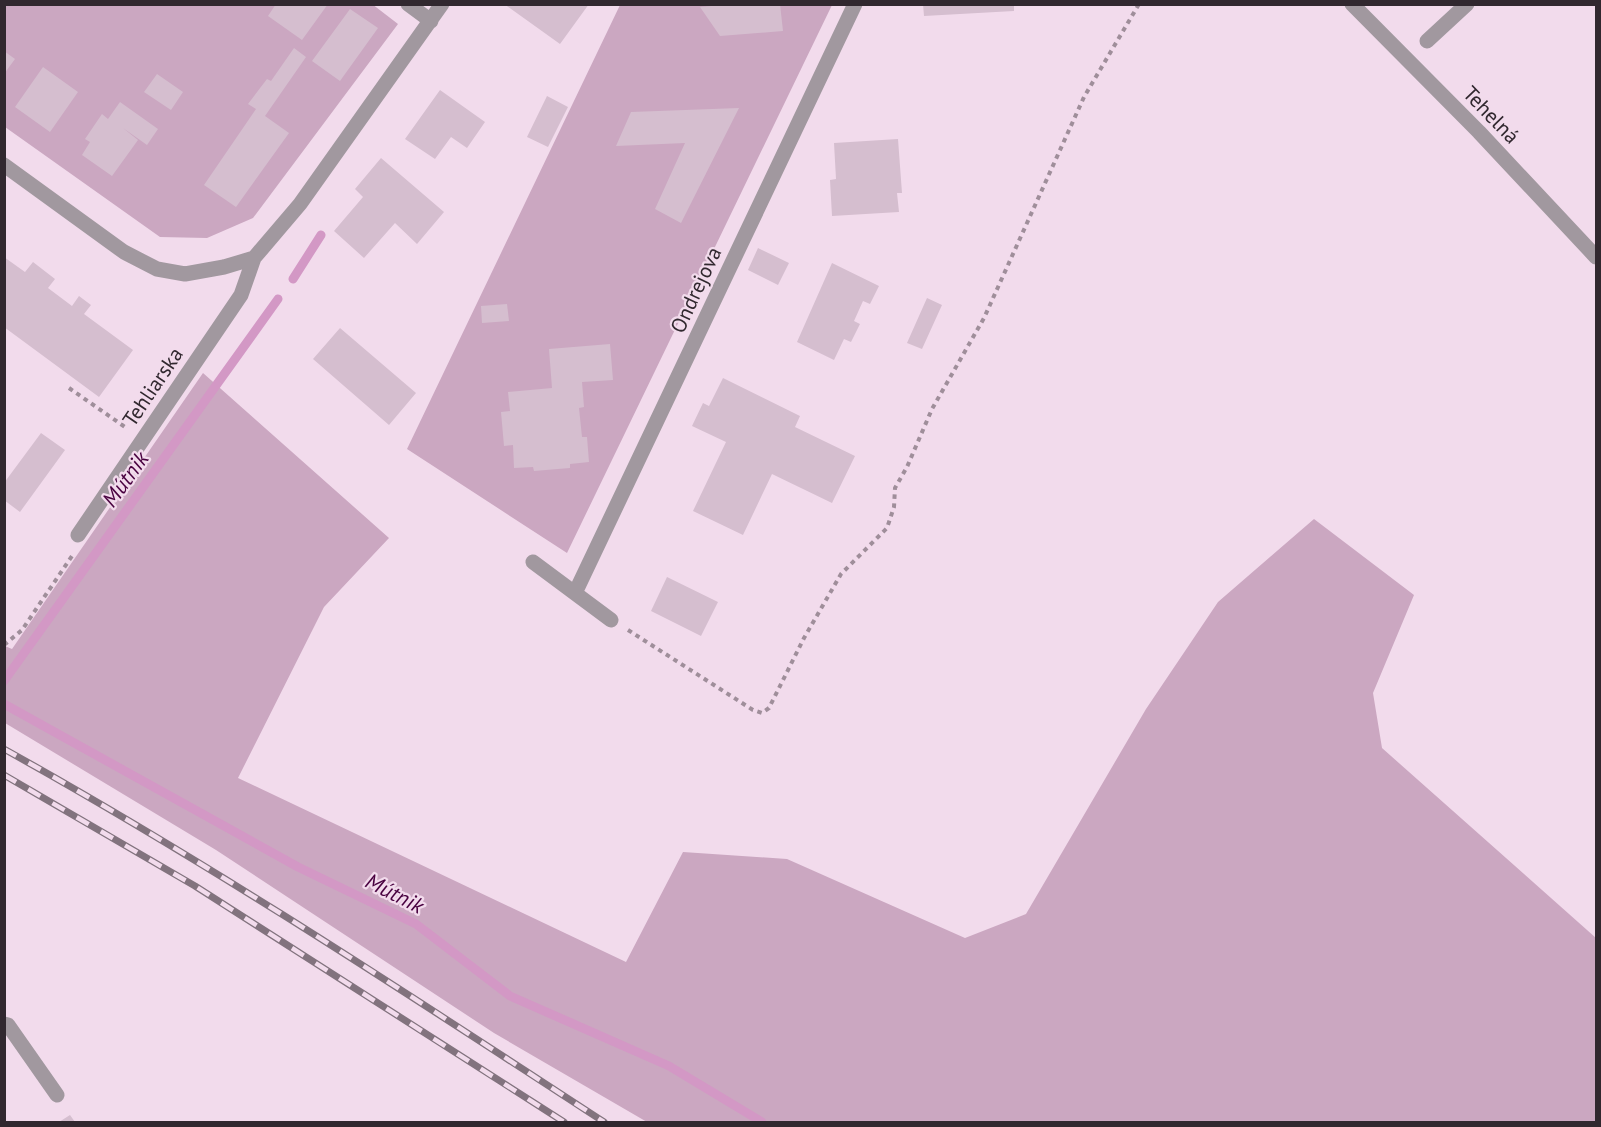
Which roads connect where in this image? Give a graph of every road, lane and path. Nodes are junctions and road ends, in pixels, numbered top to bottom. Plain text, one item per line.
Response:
1 (408, 4) edge
2 (442, 4) edge
3 (855, 4) edge
4 (1139, 4) edge
5 (1352, 4) edge
6 (1467, 4) edge
7 (431, 21) junction
8 (1427, 41) dead end
9 (4, 165) edge
10 (1596, 257) edge
11 (254, 258) junction
12 (69, 388) dead end
13 (142, 440) junction
14 (78, 535) joint
15 (533, 562) dead end
16 (575, 593) junction
17 (611, 620) joint
18 (4, 645) edge
19 (4, 1024) edge
20 (57, 1095) dead end

1 - 7 street
2 - 7 street, Tehliarska
3 - 16 street, Ondrejova
4 - 17 path
5 - 10 street, Tehelná
6 - 8 street
7 - 11 street, Tehliarska
9 - 11 street
11 - 13 street, Tehliarska
12 - 13 path
13 - 14 street, Tehliarska
14 - 18 path
15 - 16 street
16 - 17 street
19 - 20 street

